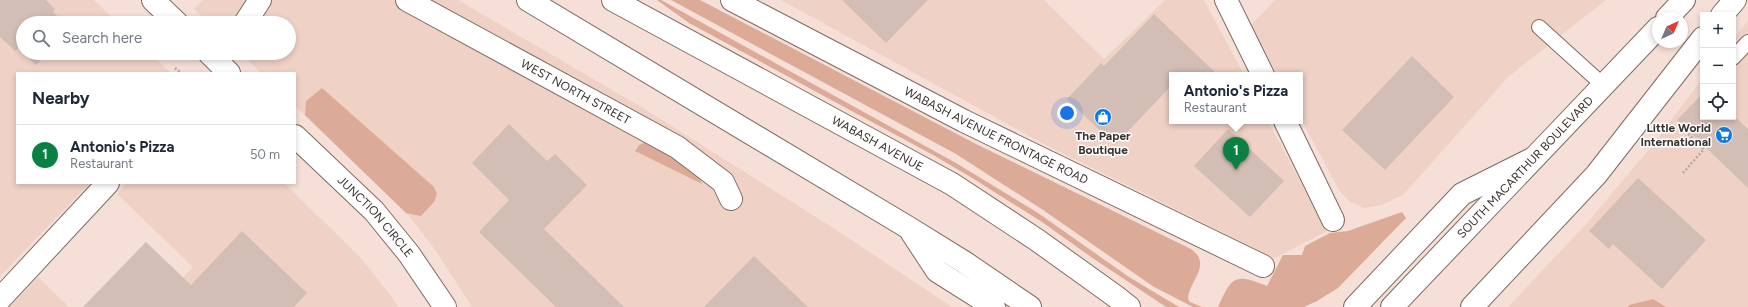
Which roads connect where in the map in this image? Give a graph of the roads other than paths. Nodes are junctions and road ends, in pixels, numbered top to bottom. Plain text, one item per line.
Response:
1 (153, 0) edge
2 (260, 0) edge
3 (407, 0) edge
4 (528, 0) edge
5 (613, 0) edge
6 (732, 0) edge
7 (1226, 0) edge
8 (1684, 0) edge
9 (1734, 0) edge
10 (1673, 12) edge
11 (1724, 12) edge
12 (170, 16) edge
13 (250, 16) edge
14 (1539, 27) dead end
15 (1652, 34) edge
16 (1748, 42) edge
17 (1700, 43) edge
18 (1736, 55) edge
19 (1262, 72) edge
20 (1603, 85) junction
21 (1286, 124) edge
22 (296, 137) edge
23 (1534, 158) junction
24 (107, 184) edge
25 (731, 199) dead end
26 (1333, 220) dead end
27 (909, 228) junction
28 (1263, 266) dead end
29 (0, 299) edge
30 (1127, 306) edge
31 (445, 307) edge
32 (994, 307) edge
33 (1030, 307) edge
34 (1355, 307) edge
35 (1392, 307) edge
36 (1472, 307) edge

1 - 12 main road
2 - 13 main road
3 - 25 main road, WEST NORTH STREET
4 - 27 main road
5 - 30 main road, WABASH AVENUE
6 - 28 main road, WABASH AVENUE FRONTAGE ROAD
7 - 19 main road
8 - 10 main road
9 - 11 main road
14 - 20 lane
15 - 20 main road, SOUTH MACARTHUR BOULEVARD
16 - 18 lane
17 - 36 main road
20 - 23 main road, SOUTH MACARTHUR BOULEVARD
21 - 26 main road
22 - 31 main road, JUNCTION CIRCLE
23 - 34 main road
23 - 35 main road, SOUTH MACARTHUR BOULEVARD
24 - 29 main road
27 - 32 main road
27 - 33 main road

